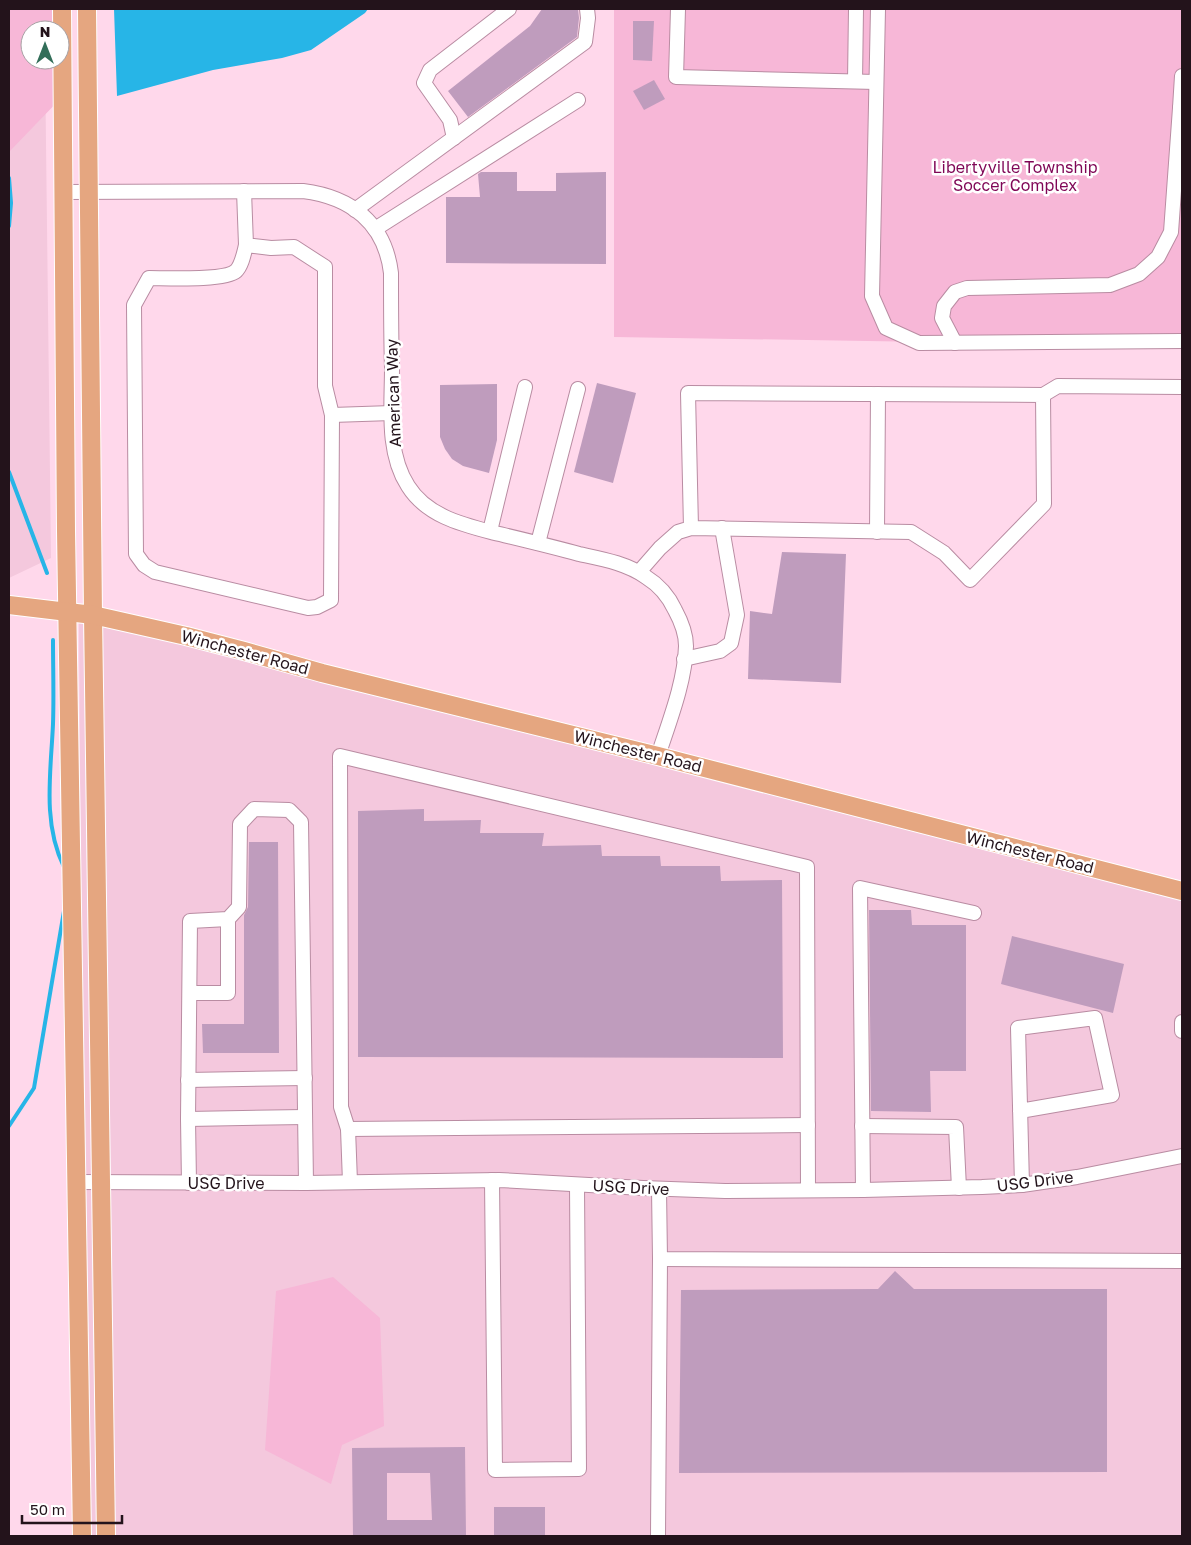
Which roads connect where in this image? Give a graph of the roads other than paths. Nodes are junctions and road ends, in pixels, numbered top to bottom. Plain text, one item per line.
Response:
1 (62, 9) edge
2 (86, 9) edge
3 (509, 9) edge
4 (587, 9) edge
5 (678, 9) edge
6 (856, 9) edge
7 (878, 9) edge
8 (1182, 76) edge
9 (855, 81) junction
10 (876, 82) junction
11 (578, 100) dead end
12 (1181, 108) edge
13 (454, 138) junction
14 (89, 191) junction
15 (244, 191) junction
16 (63, 192) junction
17 (355, 210) junction
18 (375, 229) junction
19 (246, 245) junction
20 (1182, 341) edge
21 (955, 343) junction
22 (1182, 386) edge
23 (524, 387) dead end
24 (578, 389) dead end
25 (878, 394) junction
26 (1043, 394) junction
27 (392, 413) junction
28 (332, 415) junction
29 (691, 528) junction
30 (722, 528) junction
31 (490, 531) junction
32 (877, 532) junction
33 (538, 543) junction
34 (639, 572) junction
35 (9, 605) edge
36 (68, 612) junction
37 (93, 615) junction
38 (684, 659) junction
39 (658, 756) junction
40 (1182, 891) edge
41 (974, 913) dead end
42 (228, 919) junction
43 (190, 993) junction
44 (1182, 1022) edge
45 (1182, 1031) edge
46 (304, 1078) junction
47 (188, 1080) junction
48 (1020, 1111) junction
49 (305, 1117) junction
50 (188, 1119) junction
51 (808, 1125) junction
52 (862, 1126) junction
53 (348, 1129) junction
54 (1182, 1156) edge
55 (492, 1180) junction
56 (76, 1182) junction
57 (101, 1182) junction
58 (350, 1182) junction
59 (189, 1183) junction
60 (306, 1183) junction
61 (577, 1185) junction
62 (1022, 1185) junction
63 (659, 1188) junction
64 (958, 1188) junction
65 (808, 1190) junction
66 (863, 1190) junction
67 (660, 1259) junction
68 (1182, 1260) edge
69 (82, 1536) edge
70 (106, 1536) edge
71 (658, 1536) edge

1 - 16 main road
2 - 14 main road
3 - 13 street
4 - 13 street
5 - 9 street
6 - 9 street
7 - 10 street
8 - 12 street
9 - 10 street
10 - 21 street
11 - 18 street
12 - 21 street
13 - 17 street
14 - 15 street, American Way
14 - 16 street, American Way
14 - 37 main road
15 - 17 street, American Way
15 - 19 street
16 - 36 main road
17 - 18 street, American Way
18 - 27 street, American Way
19 - 28 street
19 - 28 street
20 - 21 street
22 - 26 street
23 - 31 street
24 - 33 street
25 - 26 street
25 - 29 street
25 - 32 street
26 - 32 street
27 - 28 street
27 - 31 street, American Way
29 - 30 street
29 - 34 street
30 - 32 street
30 - 38 street
31 - 33 street, American Way
33 - 34 street, American Way
34 - 38 street, American Way
35 - 36 main road, Winchester Road
36 - 37 main road, Winchester Road
36 - 56 main road
37 - 39 main road, Winchester Road
37 - 57 main road
38 - 39 street, American Way
39 - 40 main road, Winchester Road
41 - 52 street
42 - 43 street
42 - 43 street
42 - 46 street
43 - 47 street
44 - 45 street
46 - 47 street
46 - 49 street
47 - 50 street
48 - 48 street
48 - 62 street
49 - 50 street
49 - 60 street
50 - 59 street
51 - 53 street
51 - 53 street
51 - 65 street
52 - 64 street
52 - 66 street
53 - 58 street
54 - 62 street, USG Drive
55 - 58 street, USG Drive
55 - 61 street, USG Drive
55 - 61 street
56 - 57 street, USG Drive
56 - 69 main road
57 - 59 street, USG Drive
57 - 70 main road
58 - 60 street, USG Drive
59 - 60 street, USG Drive
61 - 63 street, USG Drive
62 - 64 street, USG Drive
63 - 65 street, USG Drive
63 - 67 street
64 - 66 street, USG Drive
65 - 66 street, USG Drive
67 - 68 street
67 - 71 street

